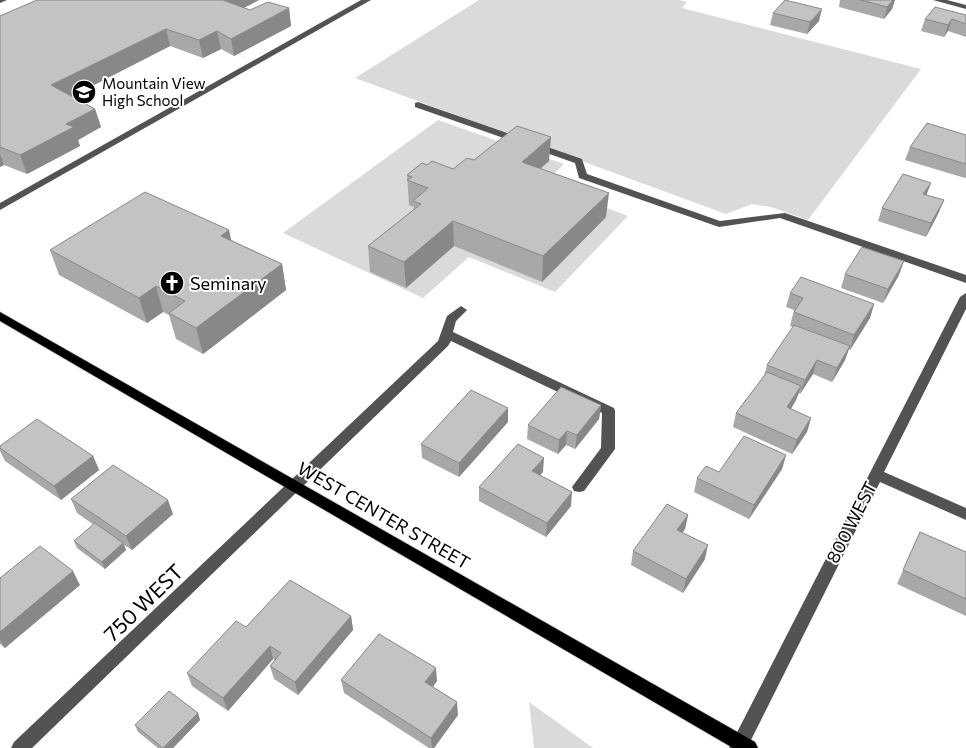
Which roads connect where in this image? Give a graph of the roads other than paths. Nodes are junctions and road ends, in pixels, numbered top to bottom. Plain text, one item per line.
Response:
1 (367, 0) edge
2 (937, 0) edge
3 (966, 7) edge
4 (418, 105) dead end
5 (0, 207) edge
6 (966, 279) edge
7 (966, 298) edge
8 (461, 310) dead end
9 (0, 316) edge
10 (447, 334) junction
11 (875, 474) junction
12 (294, 486) junction
13 (579, 487) dead end
14 (966, 514) edge
15 (742, 746) edge
16 (20, 748) edge

1 - 5 street
2 - 3 street
4 - 6 street
7 - 11 street, 800 WEST
8 - 10 street, 750 WEST
9 - 12 main road, WEST CENTER STREET
10 - 12 street, 750 WEST
10 - 13 street
11 - 14 street
11 - 15 street, 800 WEST
12 - 15 main road, WEST CENTER STREET
12 - 16 street, 750 WEST

